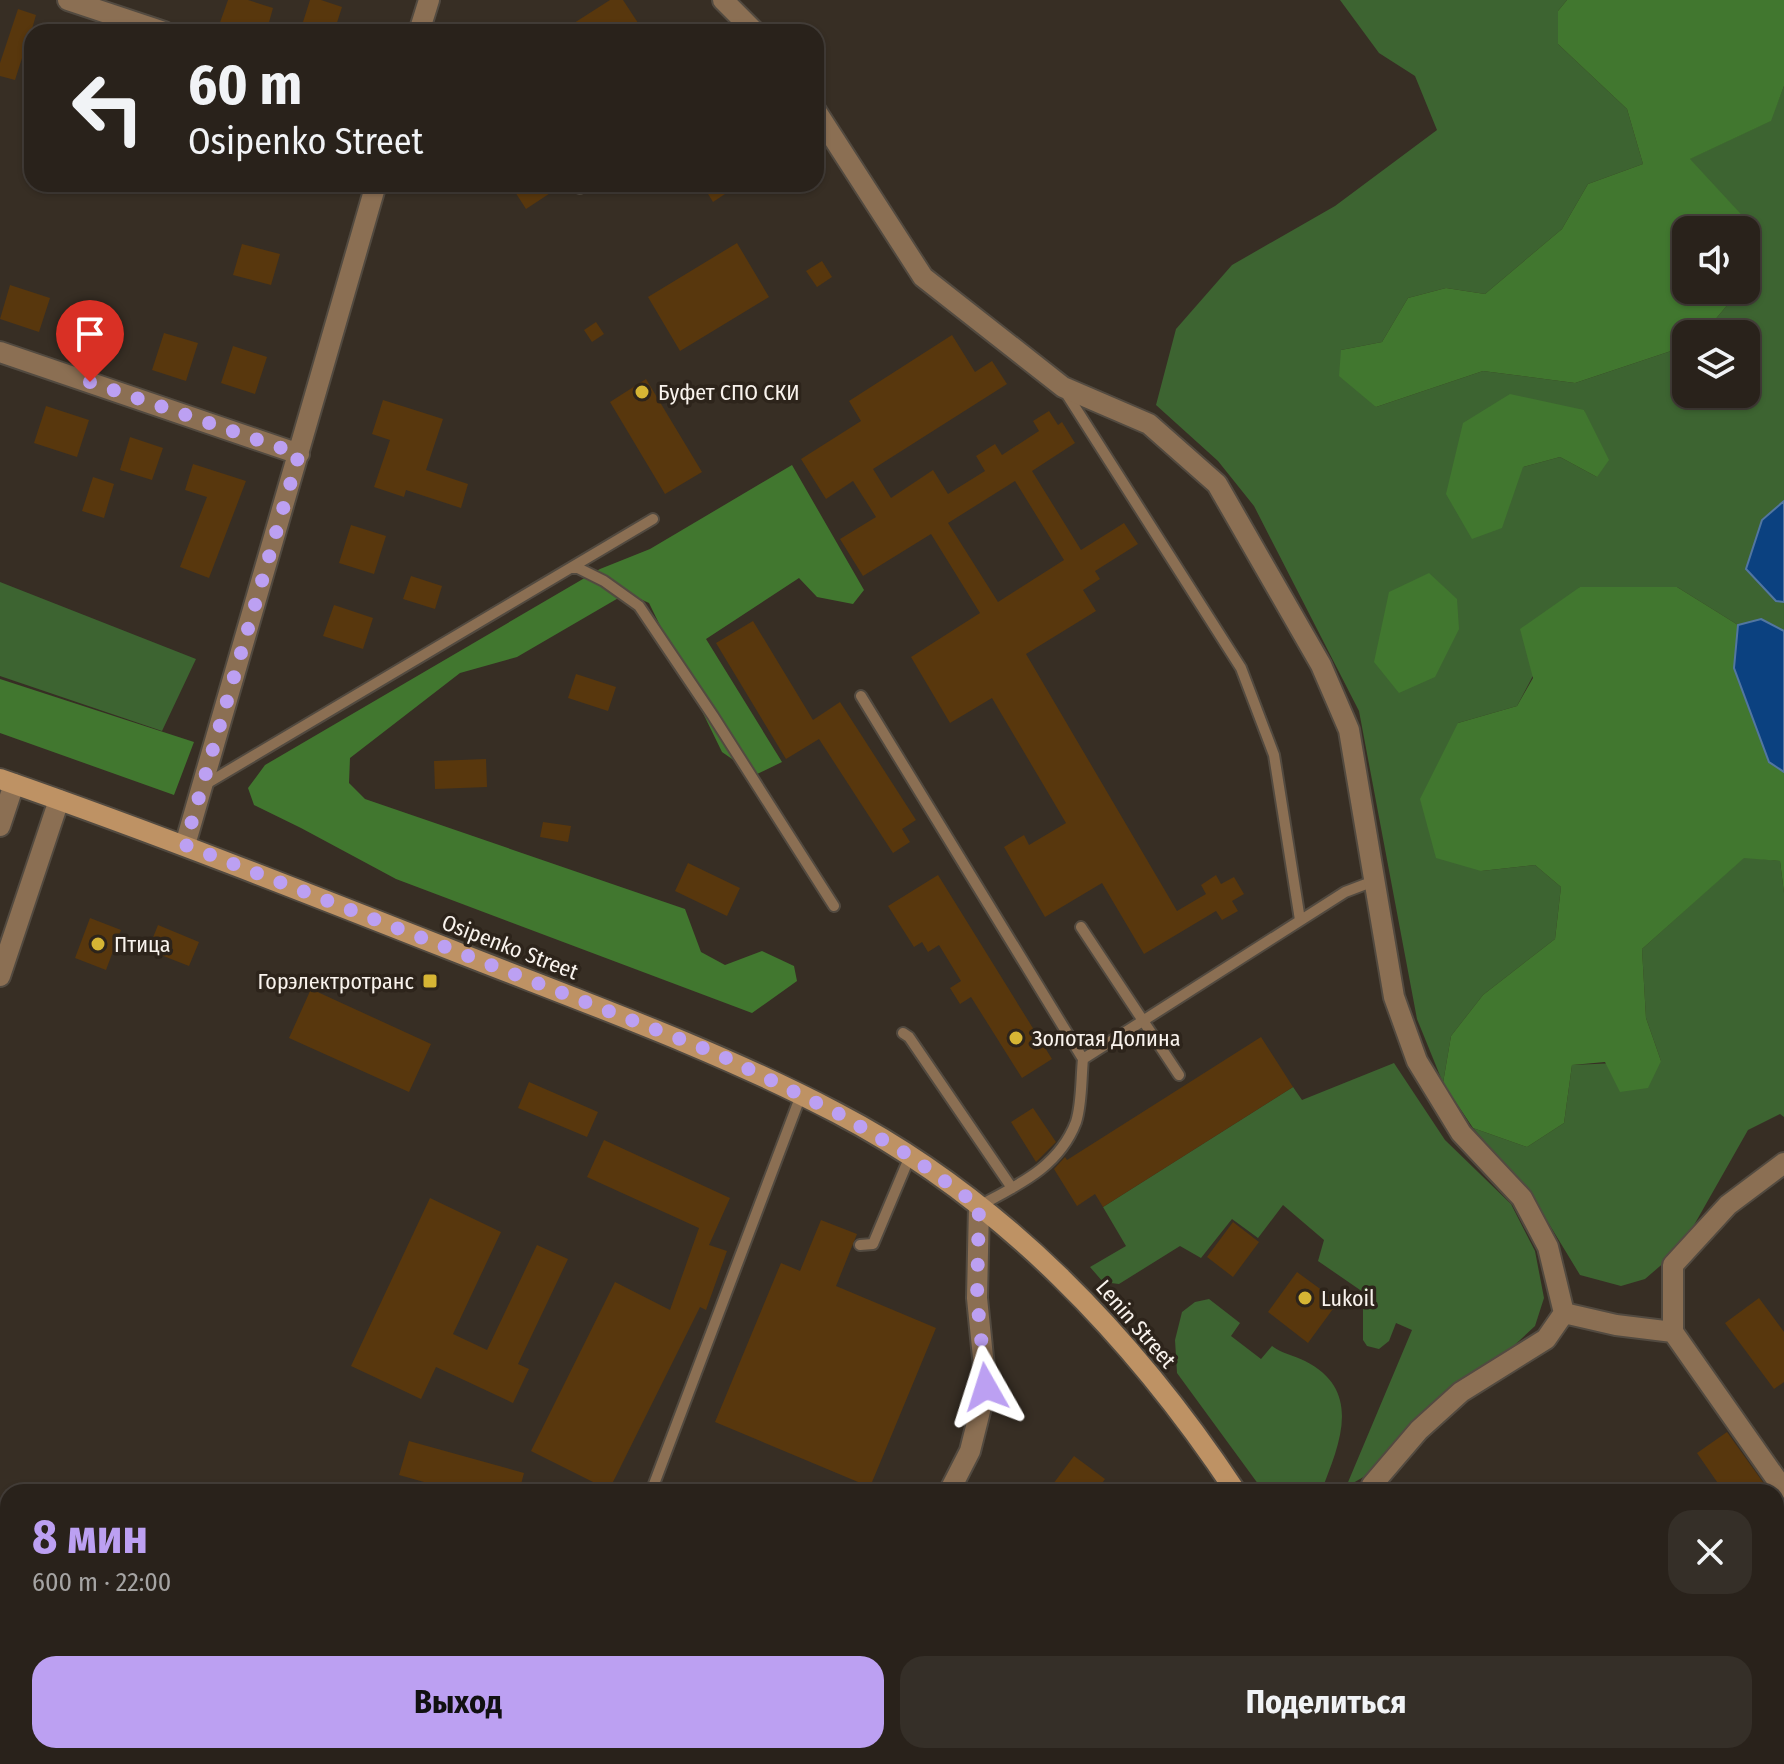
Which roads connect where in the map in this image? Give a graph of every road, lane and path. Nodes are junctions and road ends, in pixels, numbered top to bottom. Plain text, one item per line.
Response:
1 (68, 0) edge
2 (429, 0) edge
3 (723, 0) edge
4 (140, 24) edge
5 (422, 24) edge
6 (747, 24) edge
7 (824, 123) edge
8 (374, 192) edge
9 (0, 352) edge
10 (1063, 387) junction
11 (299, 454) junction
12 (653, 519) dead end
13 (571, 568) junction
14 (861, 696) dead end
15 (7, 781) edge
16 (204, 785) junction
17 (59, 800) junction
18 (0, 826) edge
19 (185, 845) junction
20 (1374, 881) junction
21 (834, 906) dead end
22 (1300, 920) junction
23 (1081, 927) dead end
24 (0, 976) edge
25 (1143, 1021) junction
26 (903, 1033) dead end
27 (1083, 1059) junction
28 (1179, 1075) dead end
29 (801, 1095) junction
30 (910, 1156) junction
31 (1784, 1163) edge
32 (1012, 1188) junction
33 (979, 1206) junction
34 (860, 1245) dead end
35 (1564, 1313) junction
36 (1673, 1332) junction
37 (654, 1484) edge
38 (953, 1484) edge
39 (1231, 1484) edge
40 (1373, 1484) edge
41 (1780, 1484) edge

1 - 4 street
2 - 5 street
3 - 6 street
7 - 10 street
8 - 11 street
9 - 11 street
10 - 20 street
10 - 22 lane
11 - 16 street
12 - 13 lane
13 - 16 lane
13 - 21 lane
14 - 27 lane
15 - 17 main road, Osipenko Street
15 - 18 street
16 - 19 street
17 - 19 main road, Osipenko Street
17 - 24 street
19 - 29 main road, Osipenko Street
20 - 22 lane
20 - 35 street
22 - 25 lane
23 - 25 lane
25 - 27 lane
25 - 28 lane
26 - 32 lane
27 - 32 lane
29 - 30 main road, Osipenko Street
29 - 37 lane
30 - 33 main road, Osipenko Street
30 - 34 lane
31 - 36 street
32 - 33 lane
33 - 38 street
33 - 39 main road, Lenin Street
35 - 36 street
35 - 40 street
36 - 41 street

